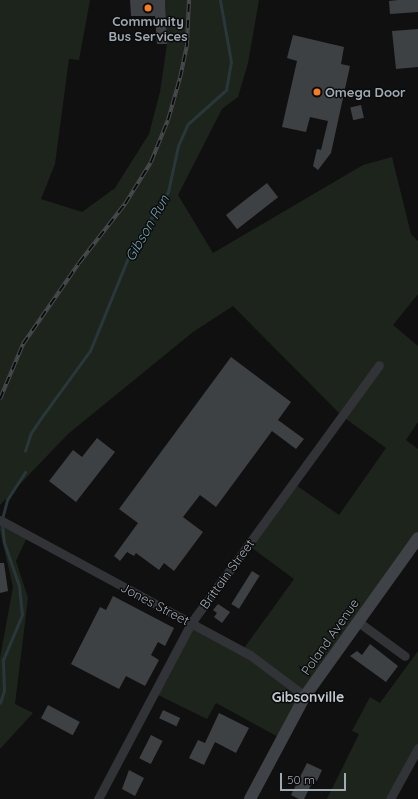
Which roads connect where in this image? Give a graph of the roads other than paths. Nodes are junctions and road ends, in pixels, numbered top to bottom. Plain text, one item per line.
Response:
1 (379, 365) dead end
2 (0, 520) edge
3 (418, 538) edge
4 (358, 621) junction
5 (191, 623) junction
6 (405, 656) dead end
7 (305, 696) junction
8 (418, 748) edge
9 (98, 799) edge
10 (250, 799) edge
11 (390, 799) edge

1 - 5 street, Brittain Street
2 - 5 street, Jones Street
3 - 4 main road, Poland Avenue
4 - 6 street
4 - 7 main road, Poland Avenue
5 - 7 street, Jones Street
5 - 9 street, Brittain Street
7 - 10 main road, Poland Avenue
8 - 11 street

